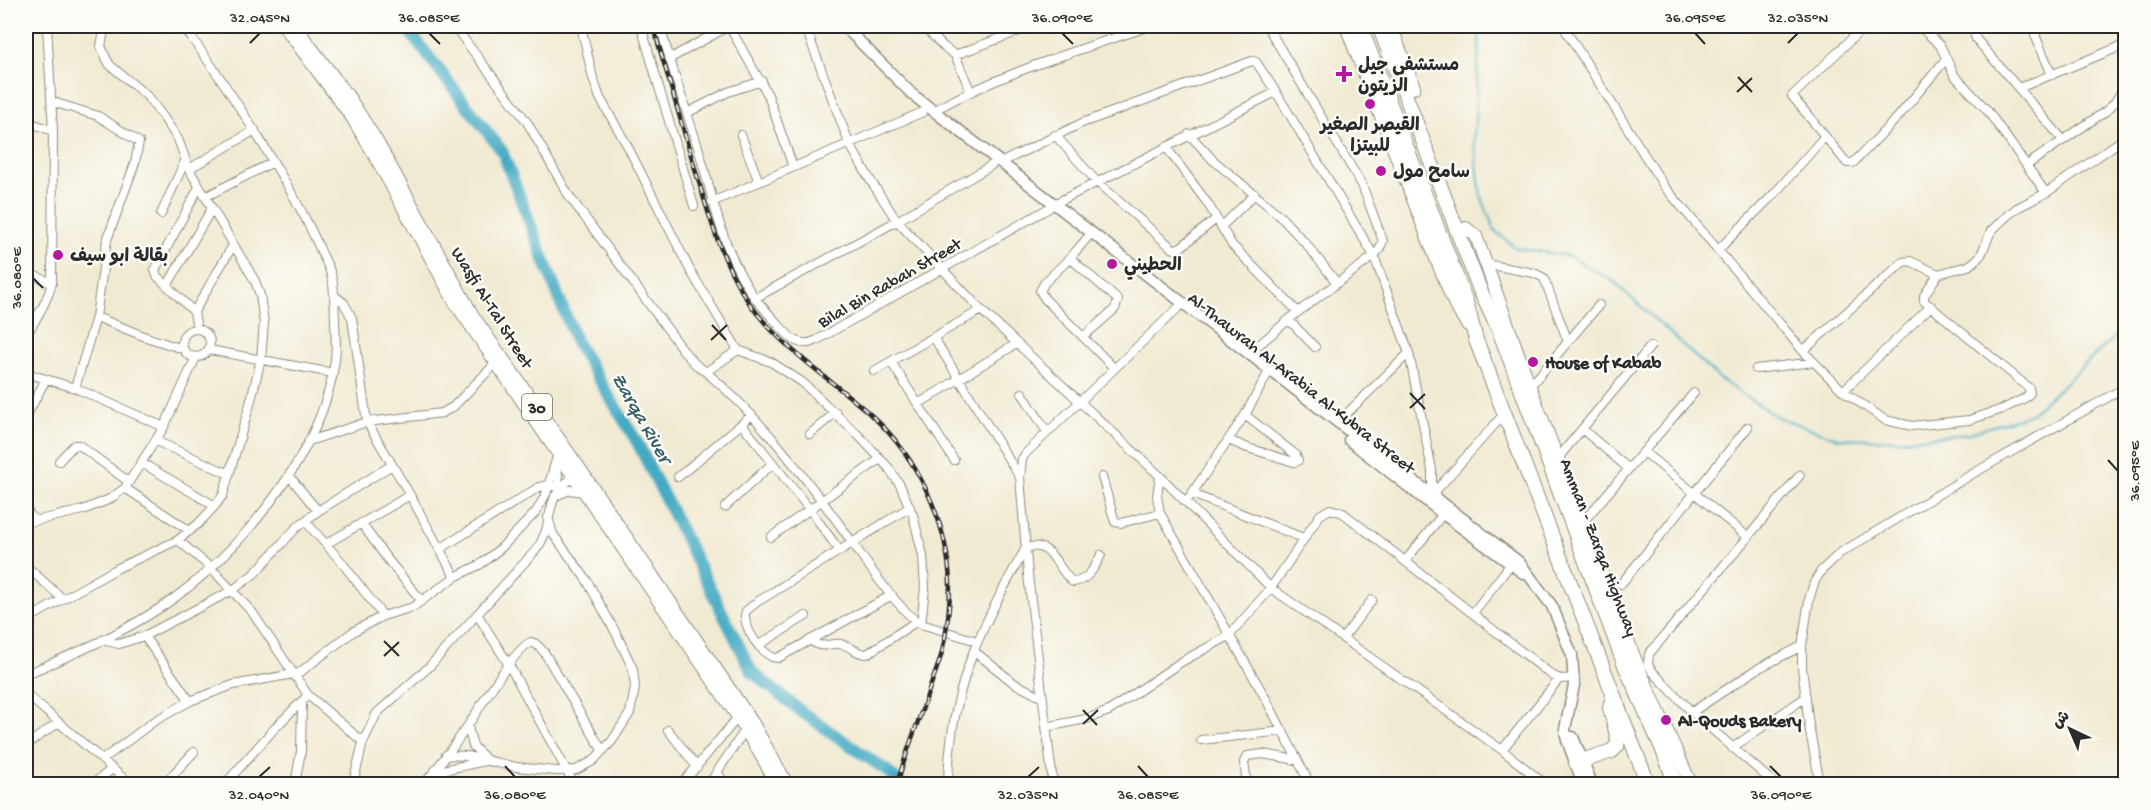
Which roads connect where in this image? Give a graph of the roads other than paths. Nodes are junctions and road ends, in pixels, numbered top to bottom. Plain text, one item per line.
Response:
1 (47, 26) edge
2 (105, 26) edge
3 (183, 26) edge
4 (284, 26) edge
5 (295, 26) edge
6 (454, 26) edge
7 (582, 26) edge
8 (640, 26) edge
9 (660, 26) edge
10 (729, 26) edge
11 (806, 26) edge
12 (838, 26) edge
13 (844, 26) edge
14 (923, 26) edge
15 (1033, 26) edge
16 (1150, 26) edge
17 (1267, 26) edge
18 (1347, 26) edge
19 (1360, 26) edge
20 (1379, 26) edge
21 (1390, 26) edge
22 (1563, 26) edge
23 (1865, 26) edge
24 (1919, 26) edge
25 (1972, 26) edge
26 (2040, 26) edge
27 (2122, 26) edge
28 (1019, 28) edge
29 (2125, 48) edge
30 (955, 55) junction
31 (669, 59) junction
32 (1946, 59) junction
33 (2052, 75) junction
34 (762, 81) junction
35 (2126, 84) edge
36 (2019, 88) junction
37 (971, 92) junction
38 (1276, 92) junction
39 (53, 102) junction
40 (928, 111) junction
41 (687, 113) junction
42 (26, 121) edge
43 (255, 130) junction
44 (53, 131) junction
45 (1189, 134) junction
46 (741, 135) dead end
47 (1055, 135) junction
48 (1825, 136) junction
49 (2126, 137) edge
50 (2063, 140) junction
51 (849, 143) junction
52 (1166, 147) junction
53 (273, 162) junction
54 (996, 164) junction
55 (187, 165) junction
56 (2027, 165) junction
57 (793, 167) junction
58 (759, 182) junction
59 (1097, 182) junction
60 (199, 187) junction
61 (2046, 193) junction
62 (1255, 194) junction
63 (205, 197) junction
64 (712, 202) junction
65 (694, 206) dead end
66 (1052, 206) junction
67 (212, 208) junction
68 (161, 214) dead end
69 (1216, 219) junction
70 (897, 221) junction
71 (1221, 227) junction
72 (1466, 228) junction
73 (1089, 237) junction
74 (233, 245) junction
75 (1718, 250) junction
76 (1374, 256) junction
77 (1070, 258) junction
78 (1486, 264) junction
79 (942, 269) junction
80 (26, 272) edge
81 (1938, 274) junction
82 (52, 283) junction
83 (1336, 283) junction
84 (167, 286) junction
85 (334, 295) junction
86 (755, 298) junction
87 (1182, 305) junction
88 (1599, 305) dead end
89 (1931, 306) junction
90 (981, 310) junction
91 (194, 312) junction
92 (1298, 312) junction
93 (96, 317) junction
94 (1289, 320) junction
95 (1495, 321) junction
96 (197, 329) junction
97 (1472, 329) junction
98 (26, 336) edge
99 (1083, 337) junction
100 (934, 338) junction
101 (1568, 342) junction
102 (1016, 344) junction
103 (1651, 346) dead end
104 (1315, 347) dead end
105 (183, 349) junction
106 (209, 350) junction
107 (738, 350) junction
108 (1803, 351) junction
109 (1249, 353) junction
110 (1409, 353) junction
111 (196, 357) junction
112 (261, 358) junction
113 (891, 362) junction
114 (1814, 362) junction
115 (496, 363) junction
116 (1114, 368) junction
117 (1756, 369) dead end
118 (874, 371) dead end
119 (706, 372) junction
120 (26, 373) edge
121 (333, 373) junction
122 (1267, 375) junction
123 (46, 379) junction
124 (959, 379) junction
125 (2126, 387) edge
126 (75, 388) junction
127 (1527, 391) junction
128 (1843, 391) junction
129 (1022, 393) dead end
130 (1694, 393) dead end
131 (1079, 401) junction
132 (918, 404) junction
133 (836, 412) junction
134 (1505, 413) junction
135 (752, 415) junction
136 (1245, 415) junction
137 (26, 417) edge
138 (367, 422) junction
139 (1338, 422) junction
140 (742, 424) junction
141 (164, 427) junction
142 (1749, 427) dead end
143 (1582, 429) junction
144 (1047, 432) junction
145 (810, 434) dead end
146 (1228, 440) junction
147 (156, 441) junction
148 (309, 441) junction
149 (552, 446) junction
150 (1644, 452) junction
151 (1558, 458) junction
152 (880, 459) junction
153 (556, 460) junction
154 (954, 460) dead end
155 (59, 461) dead end
156 (142, 463) junction
157 (773, 464) junction
158 (392, 465) junction
159 (1629, 469) junction
160 (229, 474) junction
161 (578, 475) junction
162 (1800, 475) dead end
163 (1160, 476) junction
164 (290, 477) junction
165 (678, 477) dead end
166 (1020, 477) junction
167 (1102, 477) dead end
168 (127, 485) junction
169 (549, 485) junction
170 (559, 488) junction
171 (583, 492) junction
172 (1694, 493) junction
173 (1192, 494) junction
174 (410, 495) junction
175 (1432, 495) junction
176 (554, 497) junction
177 (822, 502) junction
178 (1186, 502) junction
179 (215, 506) junction
180 (725, 507) dead end
181 (910, 507) junction
182 (26, 510) edge
183 (810, 510) junction
184 (318, 511) junction
185 (1160, 513) junction
186 (1443, 514) junction
187 (548, 517) junction
188 (35, 521) junction
189 (305, 521) junction
190 (1583, 522) junction
191 (26, 523) edge
192 (362, 523) junction
193 (190, 531) junction
194 (771, 537) dead end
195 (1748, 537) junction
196 (1304, 538) junction
197 (178, 540) junction
198 (852, 542) junction
199 (326, 544) junction
200 (440, 549) junction
201 (1026, 549) junction
202 (839, 550) junction
203 (1101, 555) dead end
204 (1406, 560) junction
205 (1510, 565) junction
206 (26, 566) edge
207 (211, 568) junction
208 (1528, 576) junction
209 (454, 577) junction
210 (1622, 584) dead end
211 (1271, 588) junction
212 (233, 590) junction
213 (892, 595) junction
214 (63, 599) junction
215 (421, 600) junction
216 (1372, 600) dead end
217 (1473, 613) junction
218 (477, 614) junction
219 (383, 616) junction
220 (806, 616) dead end
221 (26, 620) edge
222 (919, 622) junction
223 (144, 636) junction
224 (1229, 636) junction
225 (1343, 638) junction
226 (102, 640) junction
227 (810, 640) junction
228 (977, 641) junction
229 (759, 645) junction
230 (1802, 646) junction
231 (974, 651) junction
232 (509, 665) junction
233 (26, 674) edge
234 (294, 676) junction
235 (1575, 678) junction
236 (1559, 679) junction
237 (1613, 693) junction
238 (26, 694) edge
239 (308, 695) junction
240 (1806, 697) junction
241 (1043, 698) junction
242 (190, 701) junction
243 (302, 702) junction
244 (1692, 712) junction
245 (738, 717) junction
246 (58, 723) junction
247 (468, 727) junction
248 (1046, 727) junction
249 (668, 730) dead end
250 (746, 730) junction
251 (1283, 731) junction
252 (1201, 740) dead end
253 (363, 742) junction
254 (26, 745) edge
255 (1668, 745) junction
256 (1732, 748) junction
257 (602, 750) junction
258 (1502, 750) junction
259 (194, 752) dead end
260 (446, 755) junction
261 (1297, 759) junction
262 (102, 760) junction
263 (487, 760) junction
264 (1581, 765) junction
265 (696, 767) junction
266 (1642, 768) junction
267 (112, 769) junction
268 (434, 772) junction
269 (567, 772) junction
270 (718, 772) junction
271 (93, 784) edge
272 (130, 784) edge
273 (164, 784) edge
274 (225, 784) edge
275 (295, 784) edge
276 (352, 784) edge
277 (424, 784) edge
278 (574, 784) edge
279 (682, 784) edge
280 (709, 784) edge
281 (724, 784) edge
282 (776, 784) edge
283 (787, 784) edge
284 (948, 784) edge
285 (1053, 784) edge
286 (1246, 784) edge
287 (1310, 784) edge
288 (1545, 784) edge
289 (1583, 784) edge
290 (1592, 784) edge
291 (1648, 784) edge
292 (1676, 784) edge
293 (1691, 784) edge
294 (1775, 784) edge
295 (1820, 784) edge

1 - 39 street
2 - 55 street
3 - 43 street
4 - 115 main road, Wasfi Al-Tal Street / 30
5 - 161 main road, Wasfi Al-Tal Street / 30
6 - 119 street
7 - 107 street
8 - 65 street
9 - 31 street, Bilal Bin Rabah Street
10 - 31 street
10 - 34 street
11 - 51 street
12 - 40 main road, Al-Thawrah Al-Arabia Al-Kubra Street
13 - 40 main road, Al-Thawrah Al-Arabia Al-Kubra Street
14 - 30 street
15 - 28 street
16 - 37 street
17 - 76 street
18 - 97 highway
19 - 97 highway
20 - 95 highway, Amman - Zarqa Highway
21 - 72 highway, Amman - Zarqa Highway
22 - 75 street
23 - 48 street
24 - 32 street
25 - 36 street
26 - 33 street
27 - 29 street
28 - 30 street
29 - 33 street
30 - 37 street
31 - 41 street, Bilal Bin Rabah Street
32 - 48 street
32 - 56 street
33 - 36 street
34 - 41 street
34 - 57 street
35 - 50 street
36 - 50 street
37 - 40 street
38 - 45 street, Bilal Bin Rabah Street
38 - 47 street
38 - 76 street
39 - 44 street
39 - 93 street
40 - 51 street
40 - 54 main road, Al-Thawrah Al-Arabia Al-Kubra Street
41 - 64 street, Bilal Bin Rabah Street
42 - 44 street
43 - 53 street
43 - 55 street
44 - 82 street
45 - 52 street, Bilal Bin Rabah Street
45 - 62 street
46 - 58 street
47 - 54 street
47 - 59 street
48 - 75 street
49 - 61 street
50 - 56 street
51 - 57 street
51 - 70 street
52 - 59 street, Bilal Bin Rabah Street
52 - 69 street
53 - 63 street
53 - 85 street
54 - 66 main road, Al-Thawrah Al-Arabia Al-Kubra Street
54 - 70 street
55 - 60 street
55 - 68 street
56 - 61 street
57 - 58 street
58 - 64 street
59 - 66 street, Bilal Bin Rabah Street
59 - 69 street
60 - 63 street
60 - 84 street
61 - 81 street
62 - 71 street
62 - 83 street
63 - 67 street
64 - 86 street, Bilal Bin Rabah Street
66 - 73 main road, Al-Thawrah Al-Arabia Al-Kubra Street
66 - 79 street, Bilal Bin Rabah Street
66 - 87 main road, Al-Thawrah Al-Arabia Al-Kubra Street
67 - 74 street
67 - 84 street
69 - 71 street
70 - 79 street
70 - 86 street
71 - 92 street
72 - 78 main road
72 - 95 highway, Amman - Zarqa Highway
73 - 77 street
73 - 87 main road, Al-Thawrah Al-Arabia Al-Kubra Street
74 - 91 street
74 - 112 street
75 - 108 street
76 - 83 street
76 - 110 street
77 - 99 street
77 - 99 street
78 - 101 street
78 - 127 main road
79 - 86 street, Bilal Bin Rabah Street
79 - 90 street
80 - 82 street
81 - 89 street
81 - 108 street
82 - 98 street
83 - 92 street
84 - 91 street
85 - 121 street
85 - 138 street
87 - 109 main road, Al-Thawrah Al-Arabia Al-Kubra Street
87 - 116 street
87 - 122 main road, Al-Thawrah Al-Arabia Al-Kubra Street
88 - 101 street
89 - 128 street
89 - 128 street
90 - 100 street
90 - 102 street
91 - 96 street
92 - 94 street
93 - 105 street
93 - 126 street
94 - 104 street
94 - 109 street
95 - 127 highway, Amman - Zarqa Highway
96 - 105 street
96 - 106 street
97 - 134 highway
99 - 116 street
100 - 113 street
100 - 124 street
101 - 127 street
102 - 124 street
102 - 131 street
103 - 143 street
105 - 111 street
106 - 111 street
106 - 112 street
107 - 119 street
107 - 133 street
108 - 114 street
109 - 139 main road, Al-Thawrah Al-Arabia Al-Kubra Street
110 - 139 street
110 - 175 street
111 - 141 street
112 - 121 street
112 - 160 street
113 - 118 street
113 - 132 street
114 - 117 street
114 - 128 street
115 - 138 street
115 - 149 main road, Wasfi Al-Tal Street / 30
116 - 131 street
119 - 135 street
120 - 123 street
121 - 148 street
122 - 136 street
122 - 186 main road, Al-Thawrah Al-Arabia Al-Kubra Street
123 - 126 street
123 - 137 street
124 - 132 street
124 - 166 street
125 - 230 street
126 - 141 street
127 - 151 main road
127 - 255 highway, Amman - Zarqa Highway
129 - 144 street
130 - 150 street
131 - 144 street
131 - 163 street
132 - 154 street
133 - 145 street
133 - 152 street
134 - 175 street
134 - 237 highway
135 - 140 street
135 - 177 street
136 - 146 street
136 - 146 street
138 - 148 street
138 - 158 street
139 - 175 main road, Al-Thawrah Al-Arabia Al-Kubra Street
140 - 157 street
140 - 165 street
141 - 147 street
142 - 172 street
143 - 151 street
143 - 159 street
144 - 166 street
146 - 173 street
147 - 156 street
147 - 160 street
148 - 164 street
149 - 153 street
149 - 161 main road, Wasfi Al-Tal Street / 30
150 - 159 street
150 - 172 street
151 - 190 main road
152 - 177 street
152 - 181 street
153 - 169 street
153 - 170 street
155 - 168 street
156 - 168 street
156 - 179 street
157 - 180 street
157 - 183 street
158 - 174 street
158 - 184 street
159 - 190 street
160 - 179 street
161 - 170 street
161 - 171 main road, Wasfi Al-Tal Street / 30
161 - 283 main road, Wasfi Al-Tal Street / 30
162 - 195 street
163 - 178 street
163 - 185 street
164 - 184 street
164 - 207 street
166 - 201 street
167 - 185 street
168 - 188 street
168 - 193 street
169 - 170 street
169 - 200 street
169 - 209 street
170 - 176 street
171 - 176 street
171 - 245 main road, Wasfi Al-Tal Street / 30
172 - 195 street
172 - 210 street
173 - 178 street
173 - 196 street
174 - 192 street
174 - 200 street
175 - 208 main road, Al-Thawrah Al-Arabia Al-Kubra Street
176 - 187 street
177 - 183 street
177 - 198 street
178 - 211 street
179 - 193 street
181 - 198 street
181 - 222 street
182 - 188 street
183 - 194 street
183 - 202 street
184 - 189 street
185 - 224 street
186 - 204 street
186 - 205 main road, Al-Thawrah Al-Arabia Al-Kubra Street
187 - 218 street
187 - 257 street
188 - 191 street
189 - 199 street
189 - 212 street
190 - 255 main road
192 - 199 street
192 - 215 street
193 - 197 street
195 - 244 street
196 - 204 street
196 - 211 street
197 - 207 street
197 - 214 street
198 - 202 street
198 - 213 street
199 - 219 street
200 - 209 street
201 - 203 street
201 - 228 street
201 - 241 street
202 - 229 street
204 - 217 street
205 - 208 main road, Al-Thawrah Al-Arabia Al-Kubra Street
205 - 217 street
206 - 214 street
207 - 212 street
207 - 226 street
208 - 235 main road, Al-Thawrah Al-Arabia Al-Kubra Street
209 - 215 street
211 - 224 street
211 - 225 street
212 - 223 street
212 - 234 street
213 - 222 street
213 - 227 street
214 - 221 street
215 - 219 street
216 - 225 street
217 - 236 street
218 - 232 street
218 - 253 street
219 - 234 street
220 - 229 street
222 - 227 street
222 - 228 street
223 - 226 street
223 - 242 street
224 - 248 street
224 - 251 street
225 - 258 street
226 - 233 street
227 - 229 street
228 - 231 street
230 - 240 street
230 - 244 street
231 - 241 street
231 - 284 street
232 - 247 street
232 - 257 street
232 - 269 street
234 - 239 street
234 - 242 street
235 - 236 street
235 - 264 main road, Al-Thawrah Al-Arabia Al-Kubra Street
236 - 258 street
237 - 264 highway
237 - 266 highway
238 - 246 street
239 - 243 street
239 - 253 street
240 - 256 street
240 - 295 street
241 - 248 street
242 - 262 street
243 - 274 street
243 - 275 street
244 - 256 street
245 - 250 main road, Wasfi Al-Tal Street / 30
245 - 265 street
246 - 254 street
246 - 262 street
247 - 260 street
247 - 263 street
248 - 285 street
249 - 265 street
250 - 270 street
250 - 282 main road, Wasfi Al-Tal Street / 30
251 - 252 street
251 - 261 street
253 - 276 street
255 - 292 highway, Amman - Zarqa Highway
255 - 293 main road
256 - 294 street
257 - 269 street
258 - 288 street
259 - 273 street
260 - 263 street
260 - 268 street
261 - 286 street
261 - 287 street
262 - 267 street
263 - 268 street
263 - 269 street
264 - 266 highway
264 - 289 main road, Al-Thawrah Al-Arabia Al-Kubra Street
264 - 290 main road, Al-Thawrah Al-Arabia Al-Kubra Street
265 - 279 street
266 - 291 highway
267 - 271 street
267 - 272 street
268 - 277 street
269 - 278 street
270 - 280 street
270 - 281 street

